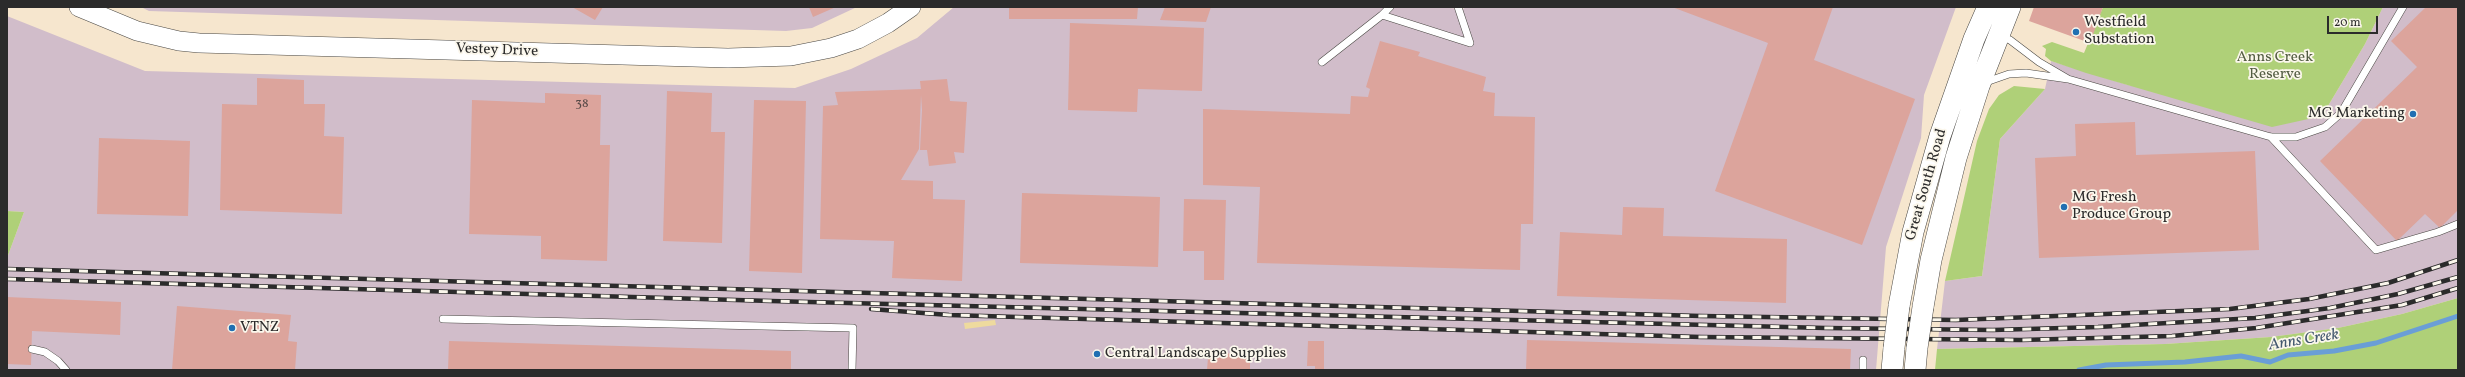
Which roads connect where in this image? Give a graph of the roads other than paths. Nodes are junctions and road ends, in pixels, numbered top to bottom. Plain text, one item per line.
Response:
1 (79, 7) edge
2 (911, 7) edge
3 (1390, 7) edge
4 (1458, 7) edge
5 (1988, 7) edge
6 (2010, 7) edge
7 (2403, 7) edge
8 (1382, 15) junction
9 (1989, 31) junction
10 (1322, 62) dead end
11 (2068, 79) junction
12 (1979, 86) junction
13 (2271, 137) junction
14 (2458, 224) edge
15 (442, 319) dead end
16 (32, 349) dead end
17 (1863, 360) dead end
18 (66, 370) edge
19 (852, 370) edge
20 (1863, 370) edge
21 (1892, 370) edge
22 (1915, 370) edge

1 - 2 street, Vestey Drive
3 - 8 lane
4 - 8 lane
5 - 9 main road, Great South Road
6 - 9 main road, Great South Road
7 - 13 lane
8 - 10 lane
9 - 11 lane
9 - 12 main road, Great South Road
9 - 21 main road, Great South Road, bridge
11 - 12 lane
11 - 13 lane
12 - 22 main road, Great South Road, bridge
13 - 14 lane
15 - 19 lane
16 - 18 lane
17 - 20 lane

